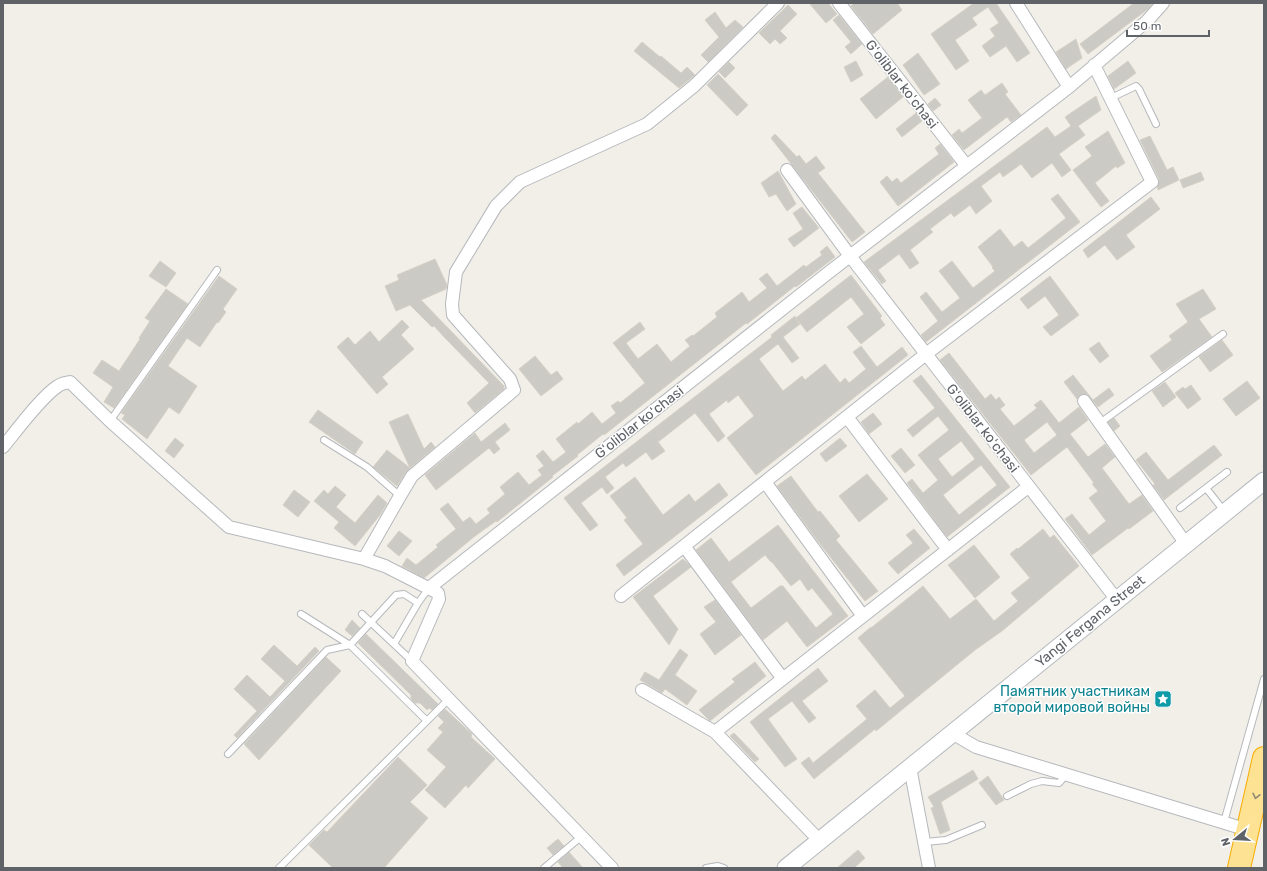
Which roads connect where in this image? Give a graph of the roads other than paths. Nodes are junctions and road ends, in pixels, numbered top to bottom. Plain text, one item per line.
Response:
1 (778, 3) edge
2 (839, 3) edge
3 (1016, 3) edge
4 (1163, 3) edge
5 (1094, 65) junction
6 (1069, 87) junction
7 (1111, 98) junction
8 (1156, 124) dead end
9 (966, 165) junction
10 (787, 170) dead end
11 (850, 256) junction
12 (217, 270) dead end
13 (1223, 334) dead end
14 (926, 354) junction
15 (1084, 401) dead end
16 (847, 417) junction
17 (110, 421) junction
18 (1100, 423) junction
19 (324, 440) dead end
20 (3, 447) edge
21 (1227, 472) dead end
22 (1264, 481) edge
23 (765, 482) junction
24 (1028, 487) junction
25 (1206, 488) junction
26 (400, 496) junction
27 (1180, 508) dead end
28 (1225, 512) junction
29 (1186, 544) junction
30 (684, 546) junction
31 (948, 550) junction
32 (364, 559) junction
33 (429, 588) junction
34 (621, 596) dead end
35 (1117, 600) junction
36 (418, 603) junction
37 (300, 614) dead end
38 (362, 614) dead end
39 (863, 616) junction
40 (371, 622) junction
41 (350, 644) junction
42 (394, 644) junction
43 (412, 661) junction
44 (783, 679) junction
45 (1264, 679) edge
46 (642, 690) dead end
47 (449, 699) junction
48 (426, 721) junction
49 (715, 732) junction
50 (952, 732) junction
51 (228, 754) dead end
52 (1264, 758) edge
53 (910, 767) junction
54 (1066, 774) junction
55 (1007, 796) dead end
56 (1224, 822) junction
57 (982, 825) dead end
58 (1248, 830) junction
59 (582, 836) junction
60 (820, 840) junction
61 (924, 842) junction
62 (279, 868) edge
63 (544, 868) edge
64 (612, 868) edge
65 (706, 868) edge
66 (724, 868) edge
67 (786, 868) edge
68 (929, 868) edge
69 (1240, 868) edge

1 - 26 street
2 - 9 street, Gʻoliblar koʻchasi
3 - 6 street
4 - 5 street, Gʻoliblar koʻchasi
5 - 6 street, Gʻoliblar koʻchasi
5 - 7 street
6 - 9 street, Gʻoliblar koʻchasi
7 - 8 lane
7 - 14 street
9 - 11 street, Gʻoliblar koʻchasi
10 - 11 street, Gʻoliblar koʻchasi
11 - 14 street, Gʻoliblar koʻchasi
11 - 33 street, Gʻoliblar koʻchasi
12 - 17 lane
13 - 18 lane
14 - 16 street
14 - 24 street, Gʻoliblar koʻchasi
15 - 18 street
16 - 23 street
16 - 31 street
17 - 20 street
17 - 32 street
18 - 29 street
19 - 26 lane
21 - 25 lane
22 - 28 main road, Yangi Fergana Street
23 - 30 street
23 - 39 street
24 - 31 street
24 - 35 street, Gʻoliblar koʻchasi
25 - 27 lane
25 - 28 lane
26 - 32 street
28 - 29 main road, Yangi Fergana Street
29 - 35 main road, Yangi Fergana Street
30 - 34 street
30 - 44 street
31 - 39 street
32 - 33 street
33 - 36 lane
33 - 43 street
35 - 50 main road, Yangi Fergana Street
36 - 40 lane
36 - 42 lane
37 - 41 lane
38 - 40 lane
39 - 44 street
40 - 41 lane
40 - 42 lane
41 - 48 lane
41 - 51 lane
42 - 43 lane
43 - 47 street
44 - 49 street
45 - 56 lane
46 - 49 street
47 - 48 lane
47 - 59 street
48 - 62 lane
49 - 60 street
50 - 53 main road, Yangi Fergana Street
50 - 54 street
52 -> 58 highway
53 - 60 main road, Yangi Fergana Street
53 - 61 street
54 - 55 lane
54 - 56 street
56 - 58 street
57 - 61 lane
58 - 69 highway
59 - 63 lane
59 - 64 street
60 - 67 main road, Yangi Fergana Street
61 - 68 street
65 - 66 lane

